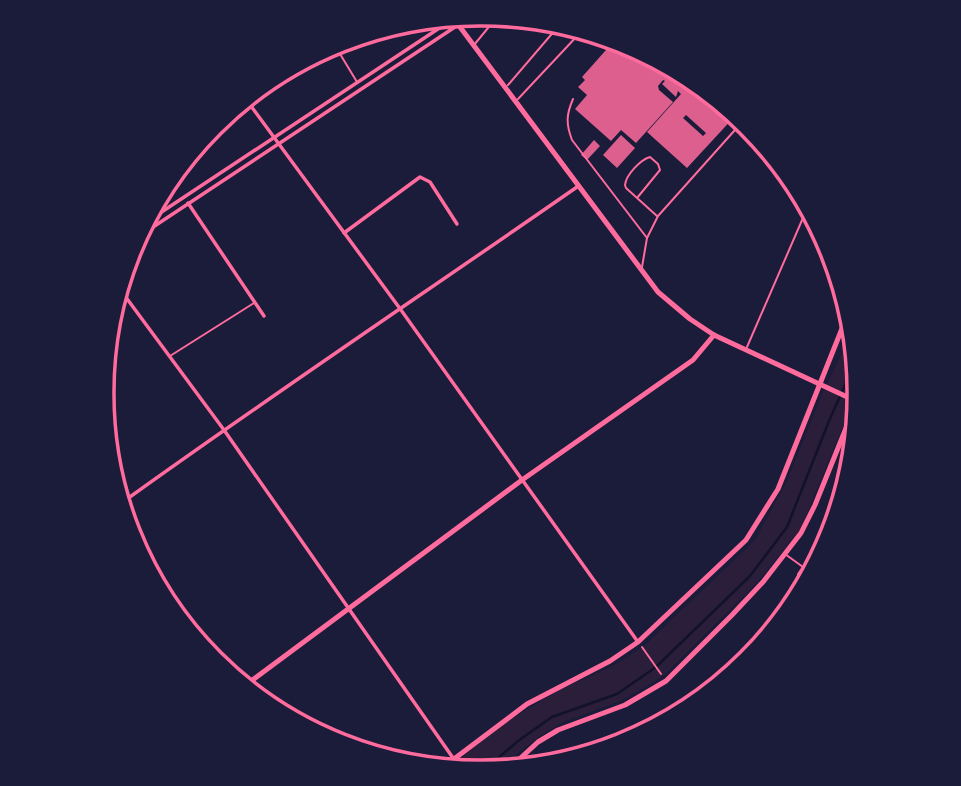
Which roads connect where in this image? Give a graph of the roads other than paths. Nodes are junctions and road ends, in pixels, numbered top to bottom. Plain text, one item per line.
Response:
1 (490, 26) edge
2 (459, 27) edge
3 (444, 28) edge
4 (445, 28) edge
5 (552, 33) edge
6 (574, 39) edge
7 (474, 46) junction
8 (340, 54) edge
9 (358, 82) junction
10 (505, 89) junction
11 (573, 99) dead end
12 (515, 103) junction
13 (251, 107) edge
14 (735, 130) edge
15 (273, 138) junction
16 (277, 143) junction
17 (578, 187) junction
18 (637, 198) junction
19 (188, 203) junction
20 (163, 211) edge
21 (658, 216) junction
22 (803, 219) edge
23 (457, 224) dead end
24 (155, 226) edge
25 (344, 233) junction
26 (647, 238) junction
27 (642, 271) junction
28 (126, 298) edge
29 (255, 303) junction
30 (401, 310) junction
31 (264, 316) dead end
32 (841, 329) edge
33 (714, 335) junction
34 (745, 351) junction
35 (169, 357) junction
36 (819, 383) junction
37 (847, 396) edge
38 (224, 429) junction
39 (845, 432) edge
40 (522, 480) junction
41 (129, 498) edge
42 (784, 554) junction
43 (803, 567) edge
44 (802, 568) edge
45 (798, 574) dead end
46 (348, 610) junction
47 (638, 642) junction
48 (252, 680) edge
49 (521, 758) edge
50 (453, 759) edge
51 (463, 759) edge

1 - 7 lane
2 - 7 street
3 - 9 street
4 - 16 street
5 - 10 lane
6 - 12 lane
7 - 10 street
8 - 9 lane
9 - 15 street
10 - 12 street
11 - 26 lane
12 - 17 street
13 - 15 street
14 - 21 lane
15 - 16 street
15 - 20 street
16 - 19 street
16 - 25 street
17 - 27 street
17 - 30 street
18 - 18 lane
18 - 21 lane
19 - 24 street
19 - 29 street
21 - 26 lane
22 - 34 lane
23 - 25 street
25 - 30 street
26 - 27 lane
27 - 33 street
28 - 35 street
29 - 31 street
29 - 35 lane
30 - 38 street
30 - 40 street
32 - 36 street
33 - 34 street
33 - 40 street
34 - 36 street
35 - 38 street
36 - 37 street
36 - 47 street
38 - 41 street
38 - 46 street
39 - 42 street
40 - 46 street
40 - 47 street
42 - 43 lane
42 - 49 street
44 - 45 lane
46 - 48 street
46 - 50 street
47 - 51 street

